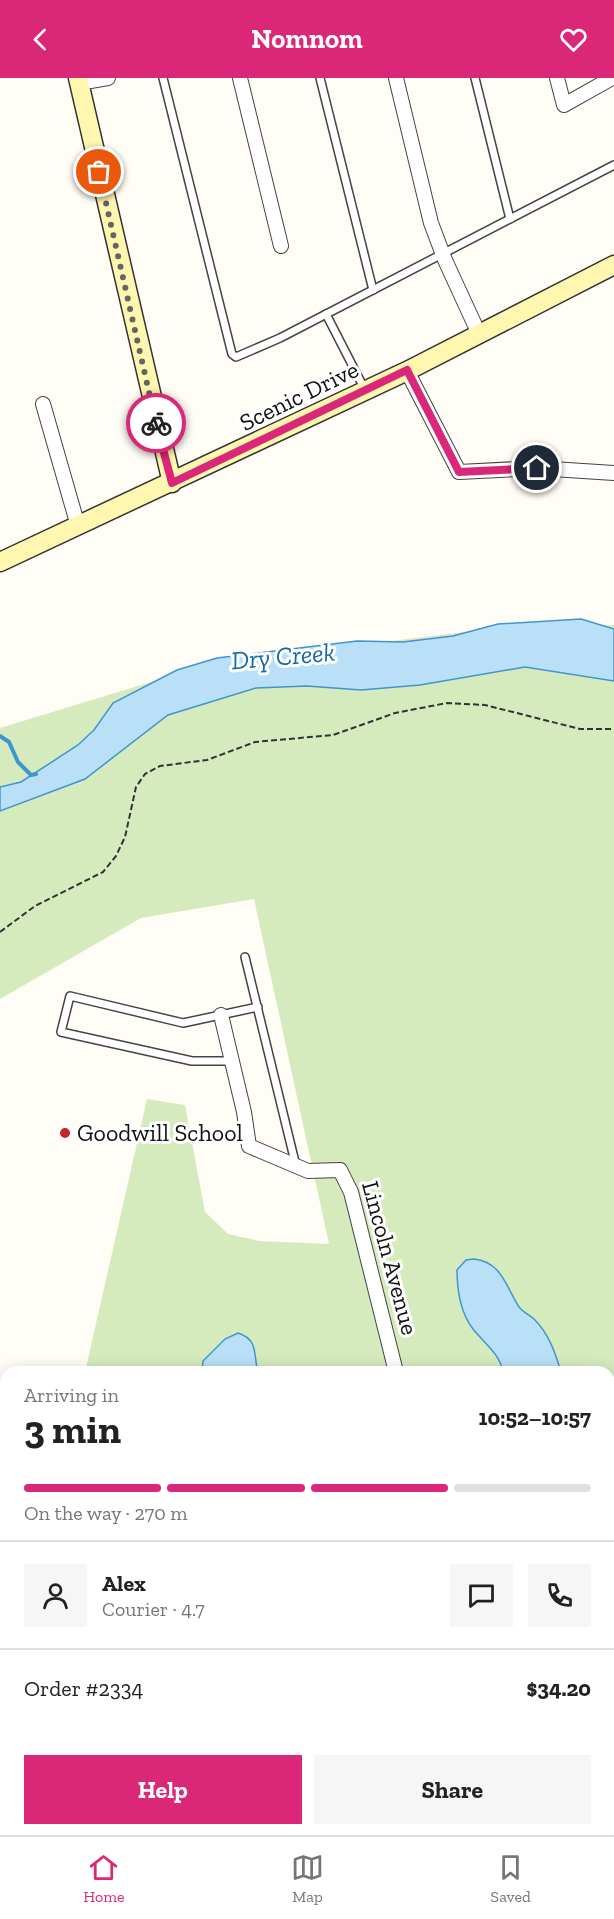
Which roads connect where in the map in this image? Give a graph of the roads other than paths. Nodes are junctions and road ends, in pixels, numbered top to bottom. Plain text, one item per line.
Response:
1 (108, 78) edge
2 (164, 78) edge
3 (240, 78) edge
4 (320, 78) edge
5 (396, 78) edge
6 (475, 78) edge
7 (557, 78) edge
8 (612, 78) edge
9 (78, 80) edge
10 (614, 165) edge
11 (510, 219) junction
12 (281, 246) dead end
13 (442, 253) junction
14 (614, 265) edge
15 (373, 290) junction
16 (326, 314) junction
17 (479, 334) junction
18 (407, 370) junction
19 (365, 390) junction
20 (43, 404) dead end
21 (614, 473) edge
22 (172, 483) junction
23 (78, 526) junction
24 (0, 562) edge
25 (245, 957) dead end
26 (258, 1006) junction
27 (221, 1015) junction
28 (232, 1061) junction
29 (296, 1166) junction
30 (394, 1366) edge

1 - 9 street
2 - 16 lane
3 - 12 street
4 - 15 lane
5 - 13 street
6 - 11 lane
7 - 8 street
9 - 22 main road
10 - 11 lane
11 - 13 lane
13 - 15 lane
13 - 17 street
14 - 17 main road, Scenic Drive
15 - 16 lane
16 - 19 lane
17 - 18 main road, Scenic Drive
18 - 19 main road, Scenic Drive
18 - 21 street
19 - 22 main road, Scenic Drive
20 - 23 street
22 - 23 main road, Scenic Drive
23 - 24 main road, Scenic Drive
25 - 26 lane
26 - 27 lane
26 - 29 lane
27 - 28 street, Lincoln Avenue
27 - 28 lane
28 - 29 street, Lincoln Avenue
29 - 30 street, Lincoln Avenue

